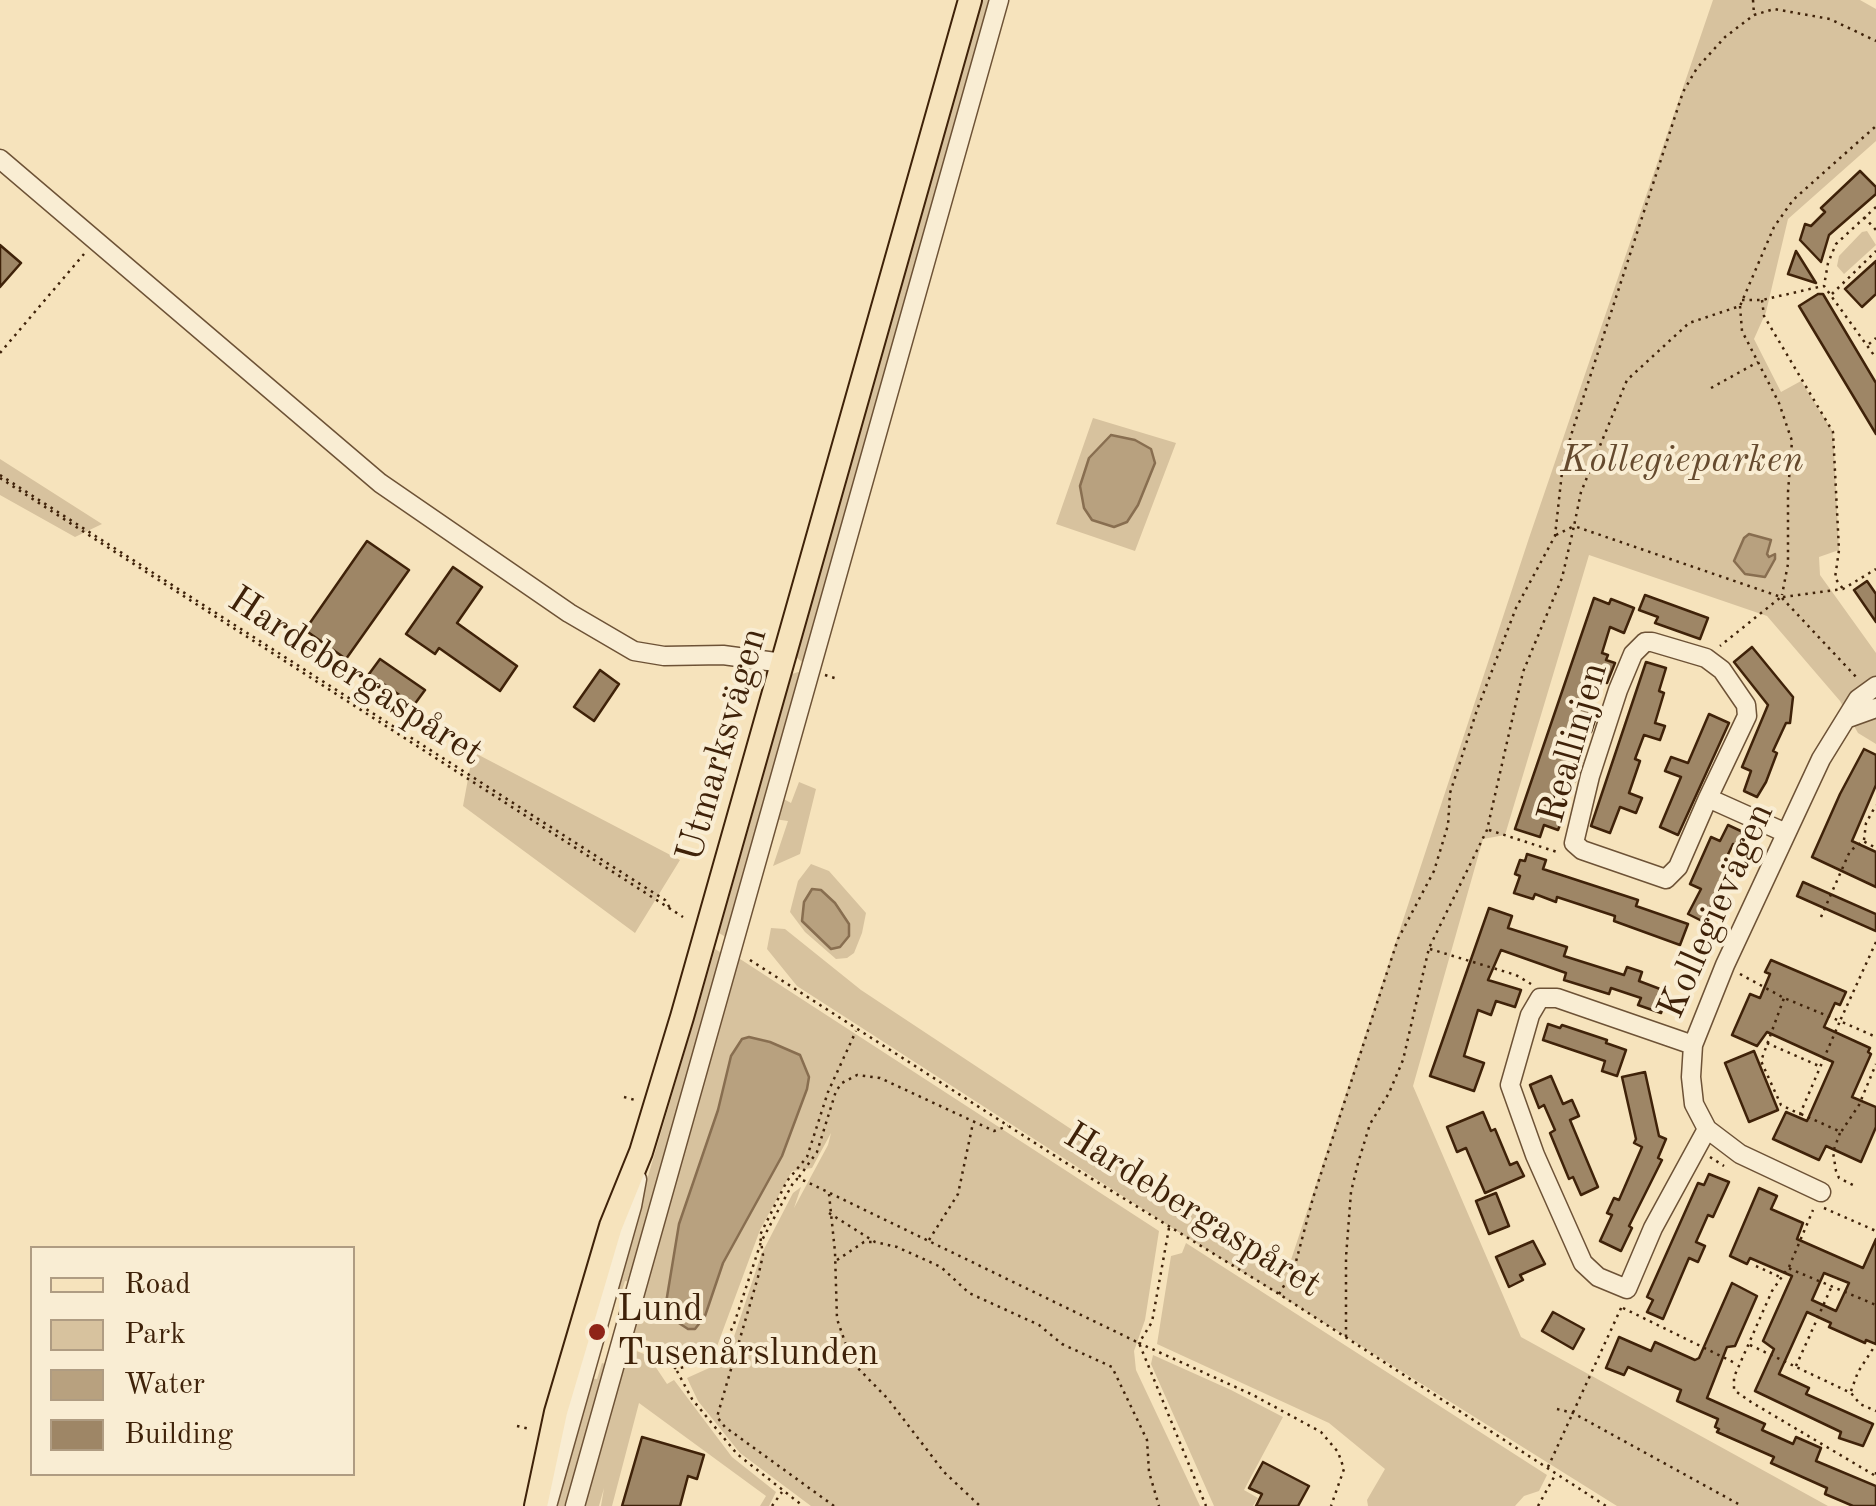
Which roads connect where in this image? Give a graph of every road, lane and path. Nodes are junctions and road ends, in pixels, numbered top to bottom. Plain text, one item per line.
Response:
1 (970, 0) edge
2 (1000, 0) edge
3 (1753, 0) edge
4 (1754, 15) junction
5 (1876, 41) edge
6 (1876, 126) edge
7 (0, 158) edge
8 (1876, 207) edge
9 (1864, 218) junction
10 (1876, 230) edge
11 (95, 242) junction
12 (1876, 251) edge
13 (1824, 286) junction
14 (1831, 295) junction
15 (1742, 300) junction
16 (1762, 300) junction
17 (1740, 306) junction
18 (1876, 338) edge
19 (1868, 345) junction
20 (0, 353) edge
21 (1876, 358) edge
22 (1758, 362) junction
23 (1711, 388) dead end
24 (1594, 460) junction
25 (1626, 471) dead end
26 (0, 476) edge
27 (1574, 526) junction
28 (1555, 536) junction
29 (1876, 570) edge
30 (1843, 589) junction
31 (1781, 596) junction
32 (1706, 658) junction
33 (783, 663) junction
34 (1864, 686) edge
35 (1876, 708) edge
36 (1848, 718) junction
37 (1708, 798) junction
38 (1876, 804) edge
39 (1487, 830) junction
40 (1786, 834) junction
41 (1864, 841) junction
42 (1574, 843) junction
43 (1876, 848) edge
44 (682, 917) dead end
45 (1821, 917) dead end
46 (1876, 942) edge
47 (1429, 948) junction
48 (750, 960) dead end
49 (1725, 965) junction
50 (1540, 998) junction
51 (1784, 998) junction
52 (1840, 1022) junction
53 (857, 1030) junction
54 (1876, 1037) edge
55 (1767, 1043) junction
56 (1693, 1045) junction
57 (1876, 1064) edge
58 (1820, 1066) junction
59 (1800, 1114) junction
60 (973, 1122) junction
61 (1008, 1125) junction
62 (1841, 1132) junction
63 (1702, 1137) junction
64 (641, 1152) junction
65 (1726, 1166) dead end
66 (797, 1179) junction
67 (1857, 1187) dead end
68 (829, 1192) junction
69 (1818, 1198) junction
70 (829, 1212) junction
71 (1169, 1226) junction
72 (1876, 1231) edge
73 (929, 1241) junction
74 (761, 1242) junction
75 (875, 1242) junction
76 (836, 1261) junction
77 (1756, 1266) dead end
78 (1788, 1268) junction
79 (1782, 1278) junction
80 (1830, 1288) junction
81 (1279, 1294) junction
82 (1876, 1306) edge
83 (1346, 1337) junction
84 (622, 1339) junction
85 (1140, 1343) junction
86 (1876, 1344) edge
87 (1749, 1345) junction
88 (1738, 1364) junction
89 (1796, 1367) junction
90 (676, 1370) junction
91 (1850, 1393) junction
92 (1557, 1409) dead end
93 (1876, 1411) edge
94 (1573, 1413) junction
95 (1547, 1468) junction
96 (1556, 1474) junction
97 (1875, 1474) edge
98 (782, 1491) junction
99 (536, 1506) edge
100 (547, 1506) edge
101 (575, 1506) edge
102 (772, 1506) edge
103 (804, 1506) edge
104 (834, 1506) edge
105 (980, 1506) edge
106 (1159, 1506) edge
107 (1206, 1506) edge
108 (1331, 1506) edge
109 (1538, 1506) edge
110 (1606, 1506) edge
111 (1742, 1506) edge

1 - 33 main road, Utmarksvägen
2 - 84 street
3 - 4 path
4 - 5 path
4 - 28 path
6 - 15 path
7 - 11 street
8 - 9 path
9 - 10 path
9 - 13 path
11 - 20 path
11 - 33 street
12 - 14 path
13 - 14 path
13 - 16 path
14 - 19 path
15 - 16 path
15 - 17 path
16 - 30 path
17 - 22 path
17 - 24 path
18 - 19 path
19 - 21 path
22 - 23 path
22 - 31 path
24 - 25 path
24 - 27 path
26 - 44 path, Hardebergaspåret
27 - 28 path
27 - 31 path
27 - 39 path
28 - 81 path
29 - 30 path
30 - 31 path
31 - 32 path
31 - 34 path
32 - 37 street, Reallinjen
32 - 42 street, Reallinjen
33 - 64 main road, Utmarksvägen
34 - 36 street, Kollegievägen
35 - 36 street
36 - 40 street, Kollegievägen
37 - 40 street
37 - 42 street, Reallinjen
38 - 41 path
39 - 42 path
39 - 47 path
40 - 49 street, Kollegievägen
41 - 43 path
41 - 45 path
46 - 52 path
47 - 50 path
47 - 83 path
48 - 53 path, Hardebergaspåret
49 - 51 path
49 - 56 street, Kollegievägen
50 - 56 street
50 - 63 street
51 - 52 path
51 - 55 path
52 - 54 path
52 - 58 path
53 - 61 path, Hardebergaspåret
53 - 74 path
55 - 58 path
55 - 59 path
56 - 63 street, Kollegievägen
57 - 62 path
58 - 59 path
59 - 62 path
60 - 61 path
60 - 66 path
60 - 73 path
61 - 71 path, Hardebergaspåret
62 - 67 path
63 - 65 path
63 - 69 street
64 - 99 main road, Utmarksvägen
64 - 100 street
66 - 68 path
66 - 74 path
68 - 70 path
68 - 73 path
69 - 72 path
69 - 78 path
70 - 75 path
70 - 76 path
71 - 81 path, Hardebergaspåret
71 - 85 path
73 - 85 path
74 - 90 path
74 - 104 path
75 - 76 path
75 - 106 path
76 - 105 path
77 - 79 path
78 - 79 path
78 - 80 path
79 - 87 path
80 - 82 path
80 - 89 path
81 - 83 path, Hardebergaspåret
83 - 95 path, Hardebergaspåret
84 - 90 path
84 - 101 street
85 - 107 path
85 - 108 path
86 - 91 path
87 - 88 path
87 - 89 path
88 - 94 path
88 - 97 path
89 - 91 path
90 - 98 path
91 - 93 path
92 - 94 path
94 - 95 path
94 - 111 path
95 - 96 path, Hardebergaspåret
96 - 109 path
96 - 110 path, Hardebergaspåret
98 - 102 path
98 - 103 path

